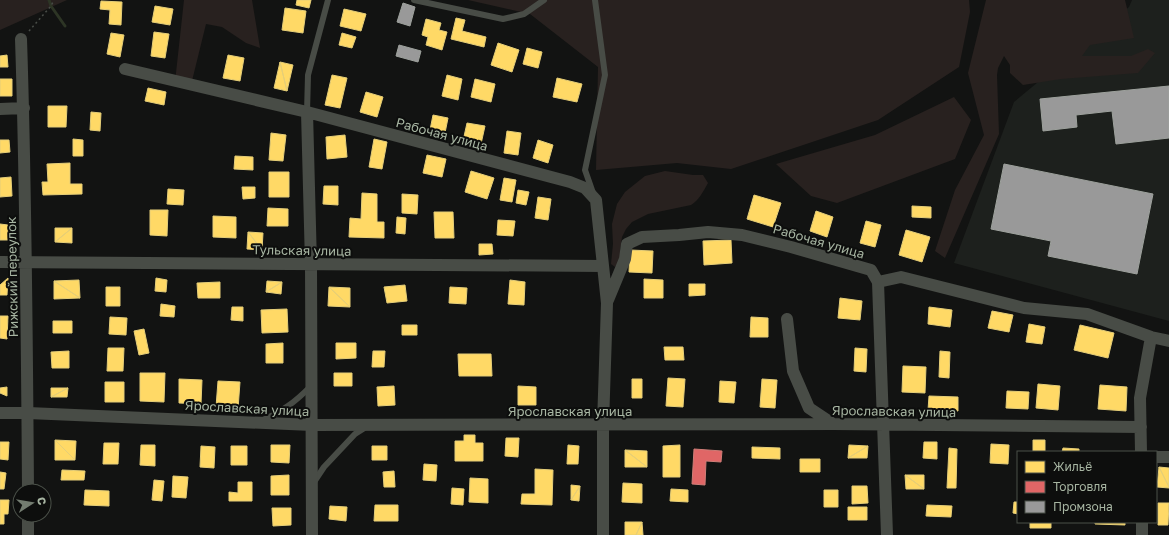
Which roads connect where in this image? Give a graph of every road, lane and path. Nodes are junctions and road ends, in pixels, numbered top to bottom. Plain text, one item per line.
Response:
1 (54, 0) edge
2 (328, 0) edge
3 (414, 0) edge
4 (544, 0) edge
5 (594, 0) edge
6 (21, 39) joint
7 (125, 69) dead end
8 (24, 108) junction
9 (0, 109) edge
10 (307, 112) junction
11 (596, 200) junction
12 (0, 262) edge
13 (26, 262) junction
14 (310, 264) junction
15 (603, 266) junction
16 (878, 282) junction
17 (607, 304) junction
18 (786, 319) dead end
19 (1151, 337) junction
20 (1169, 341) edge
21 (312, 385) junction
22 (0, 413) edge
23 (28, 413) junction
24 (257, 423) junction
25 (603, 424) junction
26 (833, 424) junction
27 (369, 425) junction
28 (883, 425) junction
29 (312, 426) junction
30 (1141, 427) junction
31 (1141, 451) edge
32 (1157, 457) edge
33 (1169, 457) edge
34 (28, 483) edge
35 (312, 486) junction
36 (28, 523) edge
37 (1142, 523) edge
38 (28, 535) edge
39 (312, 535) edge
40 (603, 535) edge
41 (887, 535) edge
42 (1142, 535) edge

1 - 6 path
2 - 10 lane
3 - 4 lane
5 - 11 lane
6 - 8 street, Рижский переулок
7 - 10 street, Рабочая улица
8 - 9 street
8 - 13 street, Рижский переулок
10 - 11 street, Рабочая улица
10 - 14 street
11 - 15 street
12 - 13 street, Тульская улица
13 - 14 street, Тульская улица
13 - 23 street, Рижский переулок
14 - 15 street, Тульская улица
14 - 21 street
15 - 17 street
16 - 17 street, Рабочая улица
16 - 19 street
16 - 28 street
17 - 25 street
18 - 26 street
19 - 20 street
19 - 30 street
21 - 24 lane
21 - 29 street
22 - 23 street, Ярославская улица
23 - 24 street, Ярославская улица
23 - 34 street, Рижский переулок
24 - 29 street, Ярославская улица
25 - 26 street, Ярославская улица
25 - 27 street, Ярославская улица
25 - 40 street
26 - 28 street, Ярославская улица
27 - 29 street, Ярославская улица
27 - 35 lane
28 - 30 street, Ярославская улица
28 - 41 street
29 - 35 street
30 - 31 street
32 - 33 street
35 - 39 street
36 - 38 street
37 - 42 street

